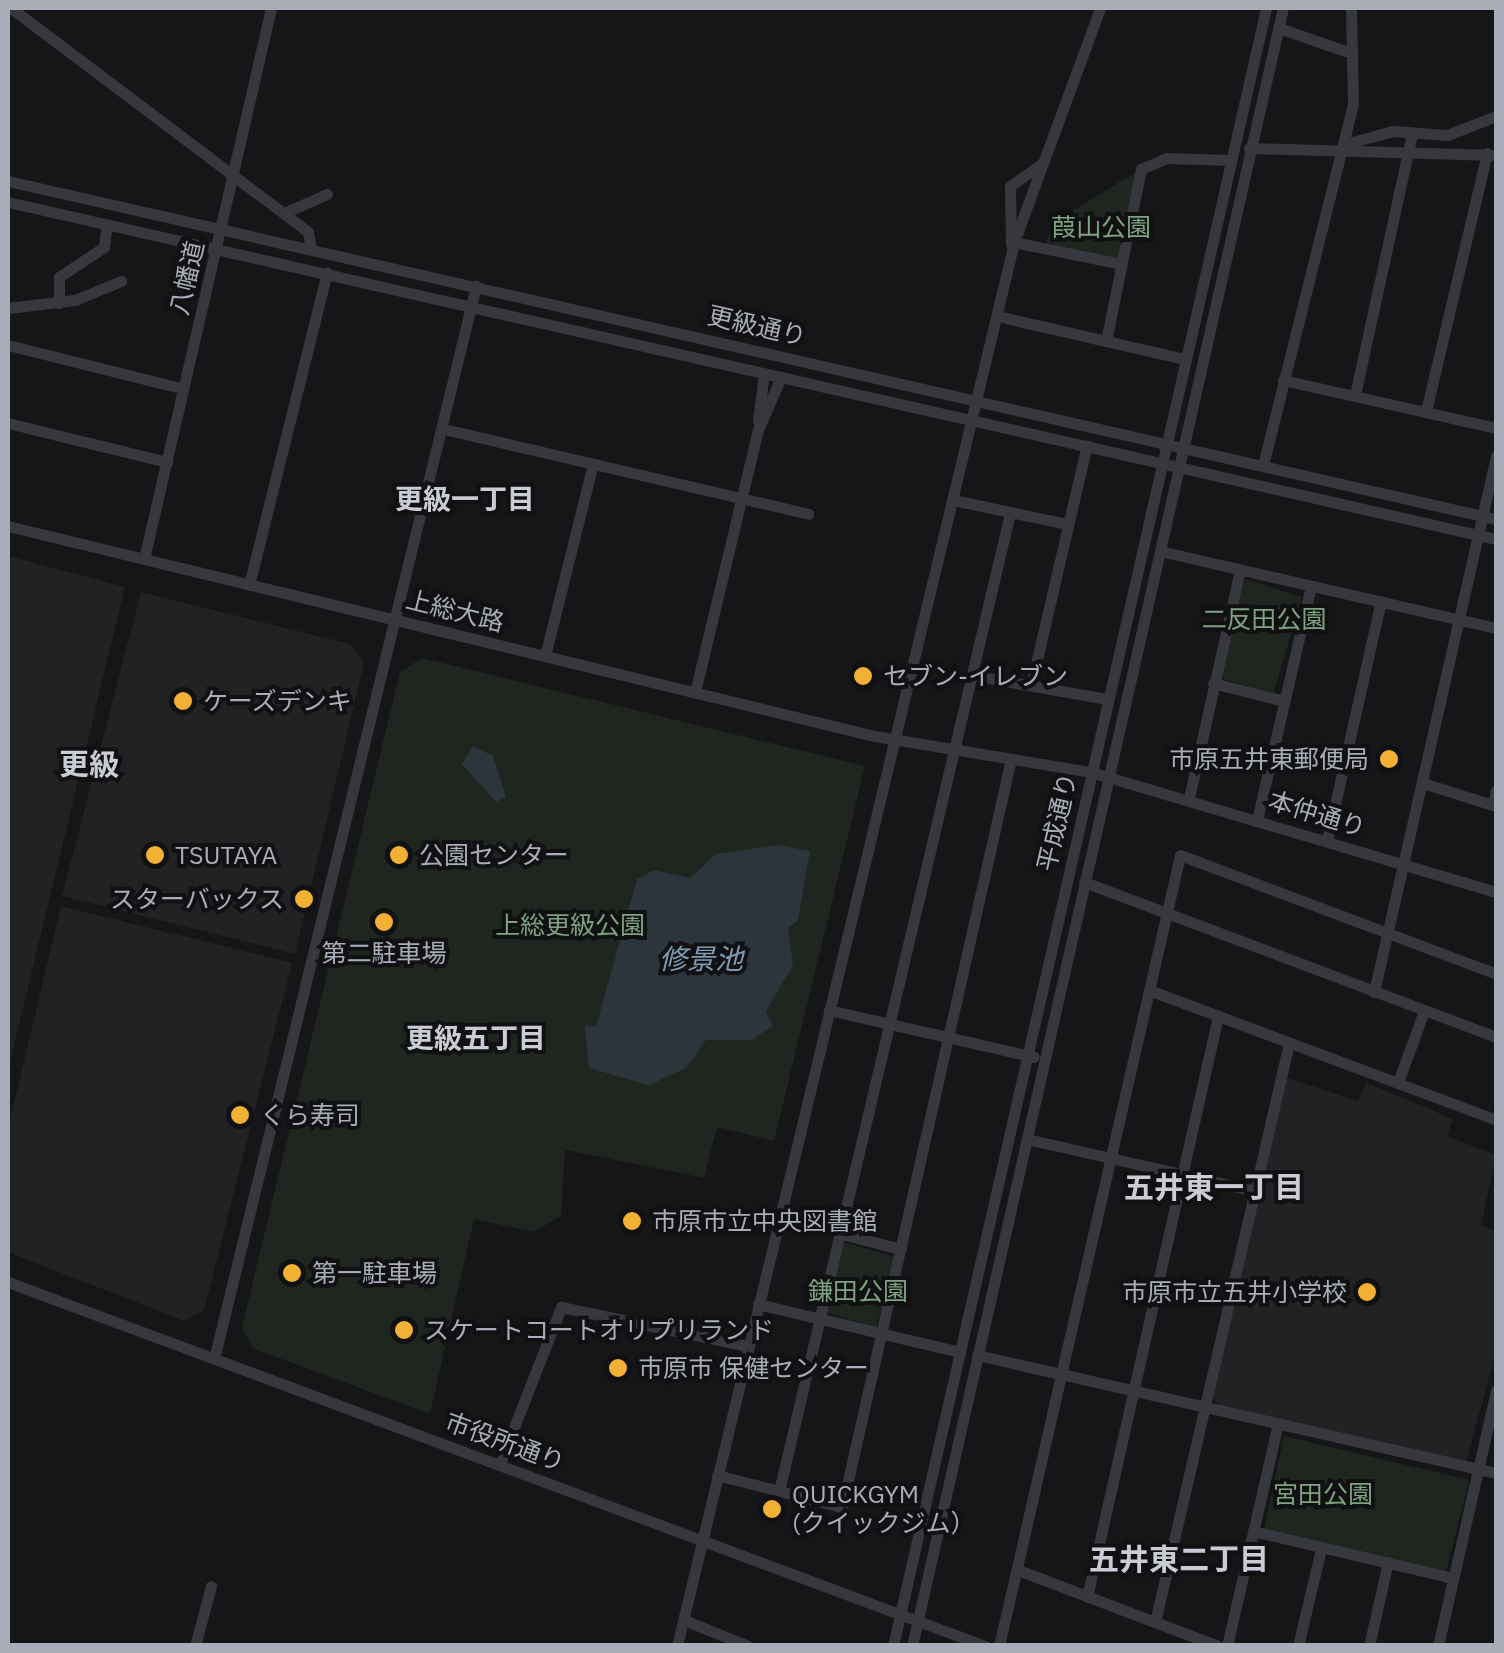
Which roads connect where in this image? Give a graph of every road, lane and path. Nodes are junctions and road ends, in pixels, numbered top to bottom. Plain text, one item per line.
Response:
1 (11, 8) edge
2 (271, 8) edge
3 (1100, 8) edge
4 (1251, 8) edge
5 (1283, 8) edge
6 (1351, 8) edge
7 (1265, 10) edge
8 (1278, 28) junction
9 (1345, 51) junction
10 (1496, 116) edge
11 (1412, 133) junction
12 (1345, 144) junction
13 (1250, 148) junction
14 (1412, 154) junction
15 (1492, 154) edge
16 (1334, 155) junction
17 (1230, 160) junction
18 (1042, 164) junction
19 (231, 170) junction
20 (8, 181) edge
21 (326, 194) dead end
22 (8, 202) edge
23 (1005, 204) junction
24 (1024, 210) junction
25 (284, 213) junction
26 (1006, 218) junction
27 (107, 224) junction
28 (222, 228) junction
29 (1013, 246) junction
30 (311, 248) junction
31 (218, 249) junction
32 (1122, 264) junction
33 (327, 273) junction
34 (121, 281) dead end
35 (476, 286) junction
36 (58, 303) junction
37 (472, 306) junction
38 (8, 308) edge
39 (997, 316) junction
40 (1106, 341) junction
41 (8, 345) edge
42 (1185, 358) junction
43 (764, 373) junction
44 (780, 377) junction
45 (1283, 380) junction
46 (184, 388) junction
47 (1355, 395) junction
48 (977, 399) junction
49 (1426, 411) junction
50 (8, 423) edge
51 (972, 423) junction
52 (1496, 428) edge
53 (444, 429) junction
54 (758, 430) junction
55 (1166, 444) junction
56 (1087, 446) junction
57 (1185, 448) junction
58 (1496, 456) edge
59 (167, 462) junction
60 (593, 464) junction
61 (1162, 464) junction
62 (1263, 465) junction
63 (1180, 468) junction
64 (743, 500) junction
65 (953, 500) junction
66 (1010, 512) junction
67 (808, 514) dead end
68 (1490, 517) edge
69 (1066, 524) junction
70 (8, 526) edge
71 (1479, 536) junction
72 (1496, 539) edge
73 (1160, 551) junction
74 (144, 559) junction
75 (1240, 570) junction
76 (249, 584) junction
77 (1310, 586) junction
78 (1382, 601) junction
79 (1459, 619) junction
80 (394, 620) junction
81 (1496, 628) edge
82 (546, 656) junction
83 (971, 675) junction
84 (1214, 683) junction
85 (1031, 685) junction
86 (696, 692) junction
87 (1108, 699) junction
88 (1284, 701) junction
89 (891, 739) junction
90 (952, 749) junction
91 (1011, 759) junction
92 (1091, 772) junction
93 (1110, 777) junction
94 (1423, 784) junction
95 (1496, 790) edge
96 (1188, 798) junction
97 (1495, 806) edge
98 (1257, 820) junction
99 (1327, 840) junction
100 (1404, 864) junction
101 (1084, 882) junction
102 (1496, 892) edge
103 (1166, 914) junction
104 (1388, 934) junction
105 (1496, 974) edge
106 (1148, 990) junction
107 (1374, 992) junction
108 (829, 1010) junction
109 (1424, 1011) junction
110 (1218, 1016) junction
111 (886, 1023) junction
112 (948, 1037) junction
113 (1496, 1038) edge
114 (1289, 1043) junction
115 (1028, 1055) junction
116 (1044, 1059) junction
117 (1398, 1082) junction
118 (1496, 1120) edge
119 (1026, 1138) junction
120 (1110, 1157) junction
121 (1183, 1175) junction
122 (1255, 1191) junction
123 (838, 1233) junction
124 (901, 1249) junction
125 (8, 1282) edge
126 (758, 1304) junction
127 (817, 1318) junction
128 (882, 1334) junction
129 (747, 1346) junction
130 (960, 1352) junction
131 (977, 1356) junction
132 (214, 1359) junction
133 (1061, 1374) junction
134 (1134, 1390) junction
135 (1496, 1391) edge
136 (1206, 1407) junction
137 (1278, 1424) junction
138 (500, 1463) junction
139 (1479, 1468) junction
140 (1496, 1473) edge
141 (716, 1475) junction
142 (779, 1491) junction
143 (1253, 1531) junction
144 (702, 1541) junction
145 (1321, 1549) junction
146 (1388, 1562) junction
147 (1018, 1570) junction
148 (1454, 1578) junction
149 (211, 1586) dead end
150 (1087, 1597) junction
151 (899, 1617) junction
152 (684, 1620) junction
153 (1155, 1622) junction
154 (918, 1623) junction
155 (733, 1643) edge
156 (196, 1646) edge
157 (678, 1646) edge
158 (748, 1646) edge
159 (893, 1646) edge
160 (912, 1646) edge
161 (985, 1646) edge
162 (1000, 1646) edge
163 (1218, 1646) edge
164 (1227, 1646) edge
165 (1298, 1646) edge
166 (1369, 1646) edge
167 (1438, 1646) edge

1 - 19 street
2 - 19 street, 八幡道
3 - 18 street
4 - 7 street
5 - 8 street, 平成通り
6 - 9 street
7 - 17 street, 平成通り
8 - 9 street
8 - 13 street, 平成通り
9 - 12 street
10 - 11 street
11 - 12 street
11 - 14 street
12 - 16 street
13 - 16 street
13 - 57 street, 平成通り
14 - 15 street
14 - 16 street
14 - 47 street
15 - 49 street
16 - 45 street
17 - 32 street
17 - 42 street, 平成通り
18 - 23 street
18 - 24 street
19 - 25 street
19 - 28 street, 八幡道
20 - 28 street, 更級通り
21 - 25 street
22 - 27 street, 更級通り
23 - 24 street
23 - 26 street
24 - 26 street
24 - 29 street
25 - 30 street
26 - 29 street
27 - 31 street, 更級通り
27 - 36 street
28 - 30 street, 更級通り
28 - 31 street, 八幡道
29 - 32 street
29 - 39 street
30 - 35 street, 更級通り
31 - 33 street, 更級通り
31 - 46 street, 八幡道
32 - 40 street
33 - 37 street, 更級通り
33 - 76 street
34 - 36 street
35 - 37 street
35 - 48 street, 更級通り
36 - 38 street
37 - 43 street, 更級通り
37 - 53 street
39 - 40 street
39 - 48 street
40 - 42 street
41 - 46 street
42 - 55 street, 平成通り
43 - 44 street, 更級通り
43 - 54 street
44 - 51 street, 更級通り
44 - 54 street
45 - 47 street
45 - 62 street
46 - 59 street, 八幡道
47 - 49 street
48 - 51 street
48 - 55 street, 更級通り
49 - 52 street
50 - 59 street
51 - 56 street, 更級通り
51 - 65 street
53 - 60 street
53 - 80 street
54 - 64 street
55 - 57 street, 更級通り
55 - 61 street, 平成通り
56 - 61 street, 更級通り
56 - 69 street
57 - 62 street, 更級通り
57 - 63 street, 平成通り
58 - 68 street
59 - 74 street, 八幡道
60 - 64 street
60 - 82 street
61 - 63 street, 更級通り
61 - 87 street, 平成通り
62 - 68 street, 更級通り
63 - 71 street, 更級通り
63 - 73 street, 平成通り
64 - 67 street
64 - 86 street
65 - 66 street
65 - 89 street
66 - 69 street
66 - 83 street
68 - 71 street
69 - 85 street
70 - 74 street, 上総大路
71 - 72 street, 更級通り
71 - 79 street
73 - 75 street
73 - 93 street, 平成通り
74 - 76 street, 上総大路
75 - 77 street
75 - 84 street
76 - 80 street, 上総大路
77 - 78 street
77 - 88 street
78 - 79 street
78 - 99 street
79 - 81 street
79 - 94 street
80 - 82 street, 上総大路
80 - 132 street
82 - 86 street, 上総大路
83 - 85 street
83 - 90 street
84 - 88 street
84 - 96 street
85 - 87 street
86 - 89 street, 上総大路
87 - 92 street, 平成通り
88 - 98 street
89 - 90 street, 上総大路
89 - 108 street
90 - 91 street, 上総大路
90 - 111 street
91 - 92 street, 本仲通り
91 - 112 street
92 - 93 street, 本仲通り
92 - 115 street, 平成通り
93 - 96 street, 本仲通り
93 - 101 street, 平成通り
94 - 97 street
94 - 100 street
95 - 97 street
96 - 98 street, 本仲通り
98 - 99 street, 本仲通り
99 - 100 street, 本仲通り
100 - 102 street, 本仲通り
100 - 104 street
101 - 103 street
101 - 116 street, 平成通り
103 - 104 street
103 - 106 street
103 - 107 street
104 - 105 street
104 - 107 street
106 - 110 street
106 - 120 street
107 - 109 street
108 - 111 street
108 - 126 street
109 - 113 street
109 - 117 street
110 - 114 street
110 - 121 street
111 - 112 street
111 - 123 street
112 - 115 street
112 - 124 street
114 - 117 street
114 - 122 street
115 - 116 street
115 - 130 street, 平成通り
116 - 119 street, 平成通り
117 - 118 street
119 - 120 street
119 - 131 street, 平成通り
120 - 121 street
120 - 133 street
121 - 122 street
121 - 134 street
122 - 136 street
123 - 124 street
123 - 127 street
124 - 128 street
125 - 132 street, 市役所通り
126 - 127 street
126 - 129 street
127 - 128 street
127 - 142 street
128 - 130 street
128 - 142 street
129 - 138 street
129 - 141 street
130 - 151 street, 平成通り
131 - 133 street
131 - 154 street, 平成通り
132 - 138 street, 市役所通り
133 - 134 street
133 - 147 street
134 - 136 street
134 - 150 street
135 - 139 street
136 - 137 street
136 - 153 street
137 - 139 street
137 - 143 street
138 - 144 street, 市役所通り
139 - 140 street
139 - 148 street
141 - 142 street
141 - 144 street
143 - 145 street
143 - 164 street
144 - 151 street, 市役所通り
144 - 152 street
145 - 146 street
145 - 165 street
146 - 148 street
146 - 166 street
147 - 150 street
147 - 162 street
148 - 167 street
149 - 156 street
150 - 153 street
151 - 154 street, 市役所通り
151 - 159 street, 平成通り
152 - 155 street
152 - 157 street
153 - 163 street
154 - 160 street, 平成通り
154 - 161 street, 市役所通り
155 - 158 street

